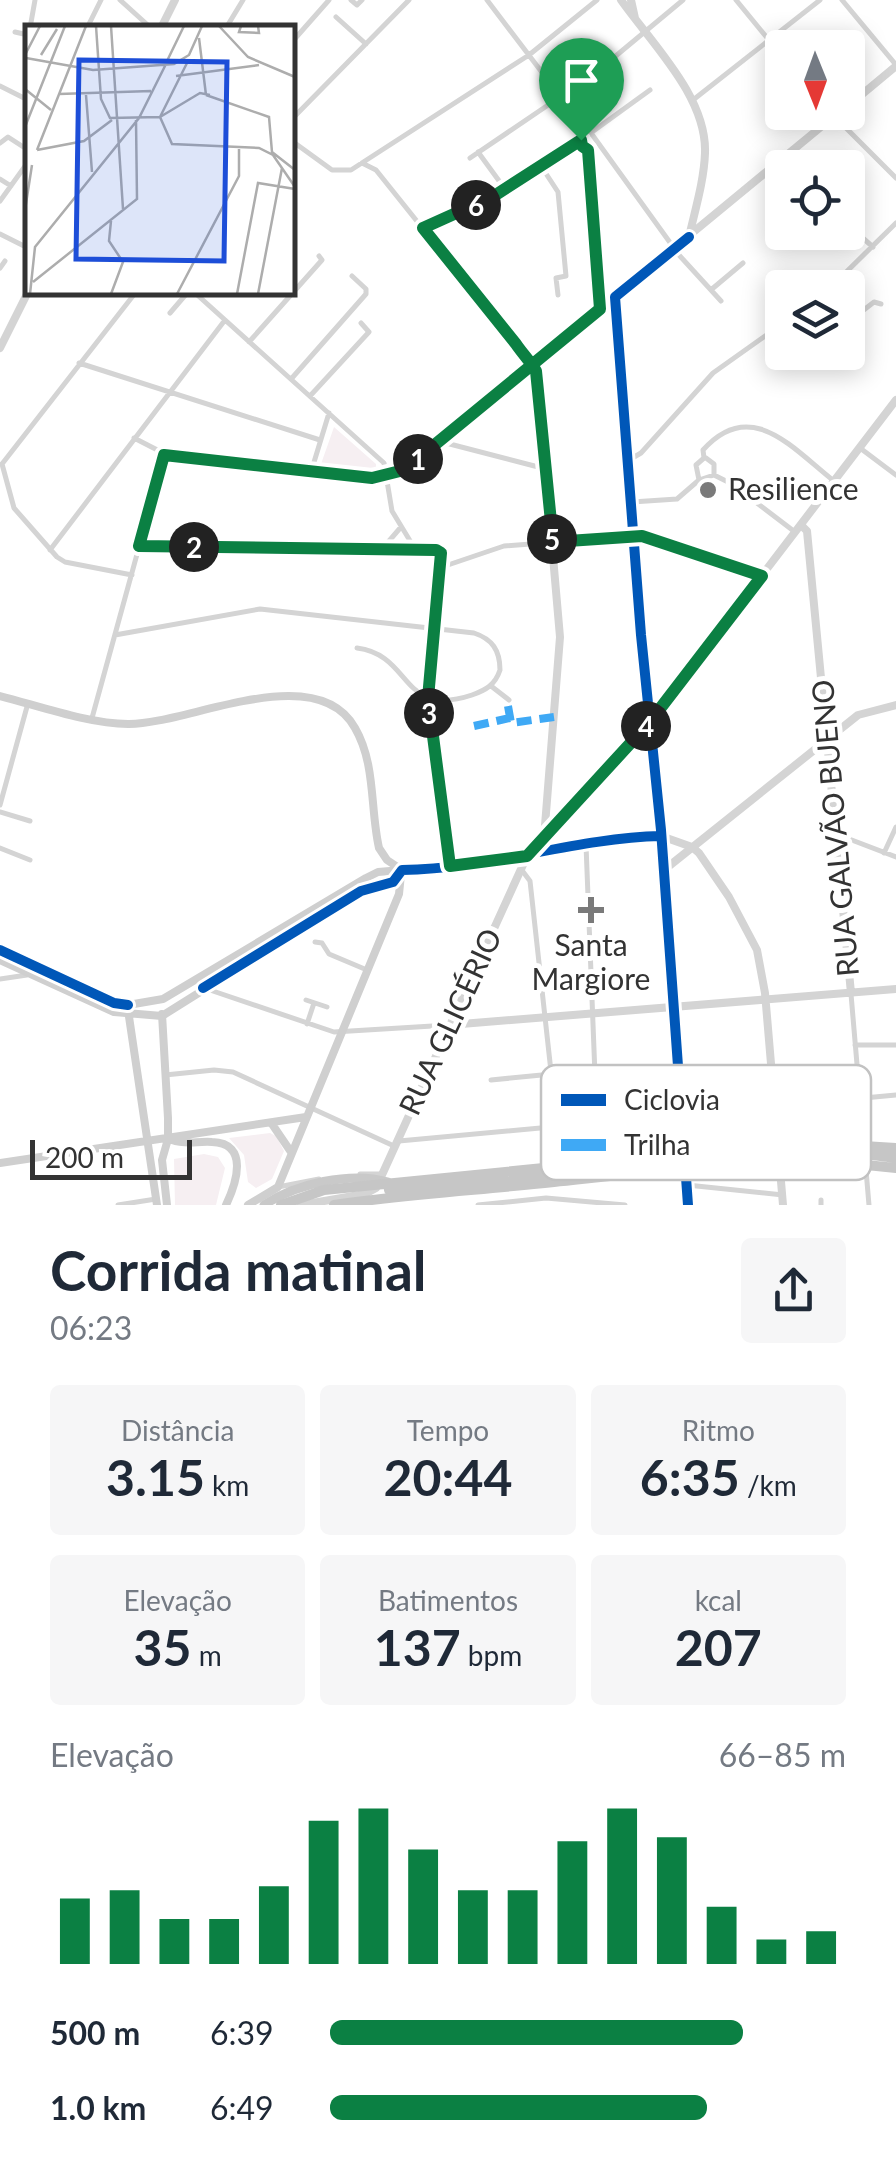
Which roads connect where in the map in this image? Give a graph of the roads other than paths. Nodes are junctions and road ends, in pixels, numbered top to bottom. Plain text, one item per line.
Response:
1 (35, 0) edge
2 (101, 0) edge
3 (120, 0) edge
4 (175, 0) edge
5 (243, 0) edge
6 (329, 0) edge
7 (351, 0) edge
8 (362, 0) edge
9 (410, 0) edge
10 (488, 0) edge
11 (597, 0) edge
12 (621, 0) edge
13 (631, 0) edge
14 (684, 0) edge
15 (736, 0) edge
16 (820, 0) edge
17 (842, 0) edge
18 (336, 17) dead end
19 (636, 22) junction
20 (31, 25) edge
21 (88, 25) edge
22 (147, 25) edge
23 (162, 25) edge
24 (228, 25) edge
25 (783, 30) edge
26 (15, 32) dead end
27 (644, 33) junction
28 (25, 34) edge
29 (765, 35) edge
30 (295, 39) edge
31 (366, 44) junction
32 (765, 45) edge
33 (528, 55) junction
34 (896, 66) edge
35 (0, 86) edge
36 (650, 90) dead end
37 (865, 92) edge
38 (25, 98) edge
39 (558, 99) junction
40 (693, 100) junction
41 (295, 116) edge
42 (815, 130) edge
43 (850, 130) edge
44 (590, 133) junction
45 (581, 140) junction
46 (0, 143) edge
47 (295, 143) edge
48 (597, 144) junction
49 (25, 148) edge
50 (588, 150) junction
51 (478, 152) junction
52 (470, 158) dead end
53 (362, 163) junction
54 (25, 166) edge
55 (542, 166) junction
56 (896, 178) edge
57 (0, 179) edge
58 (10, 186) junction
59 (505, 189) junction
60 (0, 202) edge
61 (694, 212) junction
62 (708, 221) junction
63 (896, 222) edge
64 (423, 228) junction
65 (0, 234) edge
66 (689, 237) junction
67 (865, 240) edge
68 (25, 246) edge
69 (873, 247) junction
70 (674, 248) junction
71 (319, 256) dead end
72 (743, 263) dead end
73 (849, 270) edge
74 (352, 276) dead end
75 (712, 289) junction
76 (295, 290) edge
77 (26, 295) edge
78 (134, 295) edge
79 (188, 295) edge
80 (195, 295) edge
81 (290, 295) edge
82 (558, 295) dead end
83 (616, 297) junction
84 (720, 301) dead end
85 (881, 304) dead end
86 (600, 309) junction
87 (170, 313) dead end
88 (865, 313) edge
89 (225, 320) junction
90 (360, 323) dead end
91 (765, 336) edge
92 (249, 342) junction
93 (0, 348) edge
94 (336, 352) dead end
95 (344, 360) junction
96 (80, 363) junction
97 (532, 365) junction
98 (291, 380) junction
99 (169, 393) junction
100 (310, 396) junction
101 (896, 400) edge
102 (329, 413) junction
103 (450, 433) junction
104 (134, 438) junction
105 (320, 440) junction
106 (439, 442) junction
107 (452, 444) junction
108 (860, 448) junction
109 (164, 455) junction
110 (704, 458) junction
111 (628, 460) junction
112 (1, 464) edge
113 (546, 469) junction
114 (311, 472) junction
115 (714, 475) junction
116 (896, 475) edge
117 (388, 476) junction
118 (699, 480) junction
119 (834, 481) junction
120 (632, 502) junction
121 (401, 528) junction
122 (798, 529) junction
123 (634, 536) junction
124 (553, 542) junction
125 (139, 546) junction
126 (382, 549) junction
127 (416, 549) junction
128 (50, 550) junction
129 (442, 567) junction
130 (132, 574) junction
131 (762, 576) junction
132 (435, 626) junction
133 (115, 635) junction
134 (357, 648) dead end
135 (491, 686) junction
136 (0, 696) edge
137 (428, 698) junction
138 (508, 700) dead end
139 (28, 704) junction
140 (896, 705) edge
141 (92, 718) junction
142 (649, 723) junction
143 (828, 738) junction
144 (3, 783) edge
145 (0, 808) edge
146 (30, 821) dead end
147 (660, 823) junction
148 (896, 827) edge
149 (836, 834) junction
150 (646, 836) junction
151 (662, 836) junction
152 (544, 838) junction
153 (586, 845) junction
154 (692, 847) junction
155 (0, 848) edge
156 (548, 852) junction
157 (884, 852) junction
158 (527, 856) junction
159 (515, 858) junction
160 (896, 858) edge
161 (30, 860) dead end
162 (450, 866) junction
163 (522, 868) junction
164 (402, 870) junction
165 (664, 870) junction
166 (306, 920) junction
167 (315, 942) dead end
168 (0, 950) edge
169 (0, 960) edge
170 (368, 970) junction
171 (31, 974) junction
172 (0, 979) edge
173 (203, 988) junction
174 (896, 990) edge
175 (851, 993) junction
176 (765, 998) junction
177 (163, 1000) junction
178 (306, 1000) dead end
179 (314, 1002) junction
180 (326, 1006) dead end
181 (674, 1006) junction
182 (128, 1010) junction
183 (593, 1013) junction
184 (162, 1016) junction
185 (546, 1017) junction
186 (307, 1024) junction
187 (449, 1025) junction
188 (341, 1032) junction
189 (896, 1045) edge
190 (856, 1046) junction
191 (551, 1065) edge
192 (595, 1065) edge
193 (678, 1065) edge
194 (771, 1065) edge
195 (857, 1065) edge
196 (165, 1075) junction
197 (541, 1075) edge
198 (491, 1080) dead end
199 (896, 1095) edge
200 (871, 1097) edge
201 (308, 1112) junction
202 (272, 1124) junction
203 (541, 1128) edge
204 (216, 1137) junction
205 (168, 1139) junction
206 (148, 1142) junction
207 (395, 1144) junction
208 (871, 1146) edge
209 (896, 1148) edge
210 (291, 1152) junction
211 (871, 1155) edge
212 (896, 1158) edge
213 (0, 1163) edge
214 (541, 1163) edge
215 (871, 1166) edge
216 (896, 1168) edge
217 (380, 1174) junction
218 (541, 1179) edge
219 (572, 1180) edge
220 (582, 1180) edge
221 (686, 1180) edge
222 (867, 1180) edge
223 (390, 1183) junction
224 (686, 1183) junction
225 (242, 1187) junction
226 (278, 1187) junction
227 (376, 1188) junction
228 (783, 1200) edge
229 (157, 1202) edge
230 (256, 1203) edge
231 (410, 1203) edge
232 (510, 1203) edge
233 (599, 1204) edge
234 (118, 1205) edge
235 (167, 1205) edge
236 (226, 1205) edge
237 (281, 1205) edge
238 (301, 1205) edge
239 (334, 1205) edge
240 (396, 1205) edge
241 (478, 1205) edge
242 (625, 1205) edge
243 (688, 1205) edge
244 (869, 1205) edge

1 - 20 street
2 - 21 street
3 - 22 street
4 - 23 street
5 - 24 street
6 - 30 street
7 - 8 street
9 - 31 street
10 - 33 street
11 - 33 street
12 - 19 street
13 - 19 street
14 - 27 street
15 - 29 street
16 - 25 street
17 - 34 street
18 - 31 street
19 - 27 street
26 - 28 street
27 - 39 street
27 - 40 street
31 - 41 street
32 - 40 street
33 - 39 street
33 - 53 street
34 - 37 street
35 - 38 street
36 - 44 street
39 - 44 street
39 - 51 street
40 - 61 street
42 - 62 street
43 - 56 street
44 - 45 street
44 - 48 street
45 - 50 street
45 - 55 street
46 - 49 street
47 - 53 street
48 - 50 street
48 - 70 street
50 - 86 street
51 - 52 street
51 - 59 street
53 - 64 street
54 - 58 street
55 - 59 street
55 - 82 street
57 - 58 street
58 - 60 street
59 - 64 street
61 - 62 street
61 - 66 street
62 - 66 street
63 - 69 street
64 - 97 street
65 - 68 street
66 - 70 street
67 - 69 street
69 - 73 street
70 - 75 street
70 - 83 street
71 - 76 street
72 - 75 street
74 - 98 street
75 - 84 street
77 - 93 street
78 - 96 street
79 - 87 street
80 - 89 street
81 - 92 street
83 - 86 street
83 - 111 street
85 - 88 street
86 - 97 street
89 - 92 street
89 - 99 street
90 - 95 street
91 - 111 street
92 - 98 street
94 - 95 street
95 - 100 street
96 - 99 street
96 - 112 street
97 - 103 street
97 - 113 street
98 - 100 street
99 - 104 street
99 - 105 street
100 - 102 street
101 - 108 street
102 - 105 street
102 - 117 street
103 - 106 street
103 - 107 street
104 - 109 street
104 - 128 street
105 - 114 street
106 - 107 street
106 - 117 street
107 - 113 street
108 - 116 street
108 - 119 street
109 - 114 street
109 - 125 street
110 - 115 street
110 - 118 street
110 - 119 street
111 - 120 street
112 - 128 street
113 - 124 street
114 - 117 street
115 - 118 street
115 - 122 street
117 - 121 street
118 - 120 street
119 - 122 street
120 - 123 street
121 - 126 street
121 - 127 street
122 - 131 street
122 - 143 street, RUA GALVÃO BUENO
123 - 124 street
123 - 131 street
123 - 142 street
124 - 129 street
124 - 152 street
125 - 126 street
125 - 130 street
126 - 127 street
127 - 129 street
128 - 130 street
129 - 132 street
130 - 133 street
131 - 142 street
132 - 133 street
132 - 135 street
132 - 137 street
133 - 141 street
134 - 137 street
135 - 137 street
135 - 138 street
136 - 139 main road
137 - 162 street
139 - 141 main road
139 - 144 street
140 - 143 street
141 - 164 main road
142 - 147 street
142 - 152 street
143 - 149 street, RUA GALVÃO BUENO
143 - 154 street
144 - 145 street
145 - 146 street
147 - 150 street
147 - 151 street
148 - 157 street
149 - 157 street
149 - 175 street, RUA GALVÃO BUENO
150 - 151 street
150 - 153 street
151 - 154 street
151 - 165 street
152 - 156 street
152 - 158 street
153 - 156 street
153 - 183 street
154 - 165 street
154 - 176 street
155 - 161 street
156 - 158 street
157 - 160 street
158 - 159 street
158 - 163 street, RUA GLICÉRIO
159 - 162 street
159 - 163 street
162 - 164 street
163 - 185 street
163 - 187 street, RUA GLICÉRIO
164 - 166 main road
164 - 170 main road
165 - 181 street
166 - 173 main road
166 - 177 main road
167 - 170 street
168 - 182 main road
169 - 171 main road
170 - 188 main road
171 - 172 street
171 - 182 main road
173 - 184 main road
173 - 186 street
174 - 175 street
175 - 176 street
175 - 190 street, RUA GALVÃO BUENO
176 - 181 street
176 - 194 street
177 - 182 main road
177 - 184 main road
178 - 179 street
179 - 180 street
179 - 186 street
181 - 183 street
181 - 193 street
182 - 184 main road
182 - 206 main road
183 - 185 street
183 - 192 street
184 - 196 main road
185 - 187 street
185 - 191 street
186 - 188 street
187 - 188 street
187 - 207 street, RUA GLICÉRIO
188 - 201 main road
189 - 190 street
190 - 195 street, RUA GALVÃO BUENO
196 - 201 street
196 - 205 main road
197 - 198 street
199 - 200 street
201 - 202 main road
201 - 207 street
201 - 210 main road
202 - 204 main road
202 - 210 main road
203 - 207 street
204 - 205 main road
204 - 225 main road
205 - 206 main road
205 - 235 main road
206 - 213 main road
206 - 229 main road
207 - 217 street, RUA GLICÉRIO
208 - 209 highway
210 - 226 main road
211 - 212 highway
214 - 223 highway
215 - 216 highway
217 - 226 street
217 - 227 street, RUA GLICÉRIO
218 - 227 highway
219 - 239 highway
220 - 231 highway
221 - 224 street
222 - 244 street, RUA GALVÃO BUENO
223 - 230 main road
223 - 237 highway
224 - 228 street
224 - 243 street
225 - 230 main road
225 - 236 main road
226 - 230 main road
227 - 238 street
229 - 234 street
231 - 240 highway
232 - 233 street
232 - 241 street
233 - 242 street

